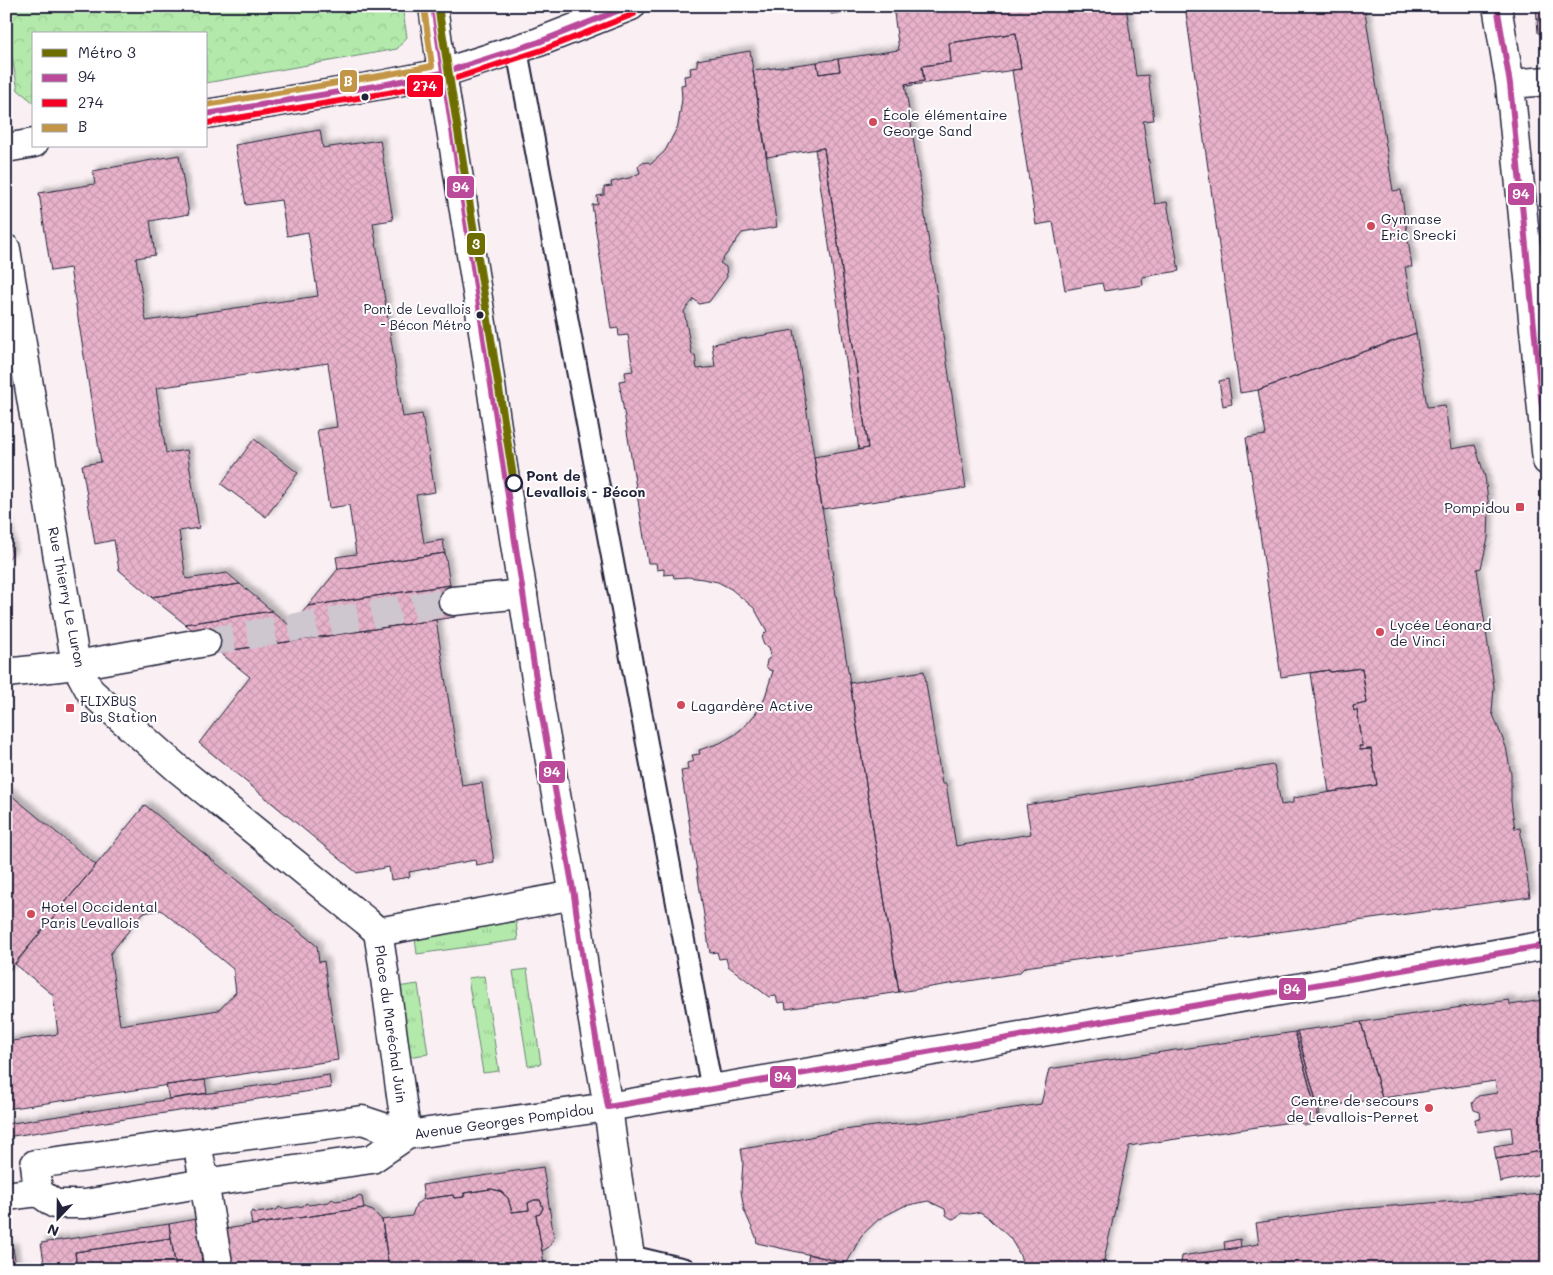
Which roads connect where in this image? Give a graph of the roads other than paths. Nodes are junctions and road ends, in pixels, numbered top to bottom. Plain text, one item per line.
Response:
1 (433, 6) edge
2 (631, 6) edge
3 (1497, 6) edge
4 (517, 50) junction
5 (442, 73) junction
6 (1547, 80) edge
7 (1510, 84) junction
8 (208, 114) edge
9 (32, 143) edge
10 (6, 148) edge
11 (6, 249) edge
12 (1547, 461) edge
13 (523, 594) junction
14 (453, 601) tunnel mouth
15 (206, 642) tunnel mouth
16 (76, 664) junction
17 (6, 672) edge
18 (574, 895) junction
19 (378, 932) junction
20 (1547, 945) edge
21 (712, 1090) junction
22 (608, 1107) junction
23 (407, 1135) junction
24 (197, 1142) junction
25 (204, 1183) junction
26 (38, 1192) junction
27 (6, 1196) edge
28 (631, 1262) edge
29 (219, 1269) edge
30 (684, 1269) edge

1 - 5 street
2 - 4 street
3 - 7 street
4 - 5 street
4 - 21 lane
5 - 8 street
5 - 13 street
6 - 7 street
7 - 12 street
9 - 10 street
11 - 16 street, Rue Thierry Le Luron
13 - 14 street
13 - 18 street
15 - 16 street
16 - 17 street
16 - 19 street, Rue Thierry Le Luron
18 - 19 street, Place du Maréchal Juin
18 - 22 street
19 - 23 street, Place du Maréchal Juin
20 - 21 street, Avenue Georges Pompidou
21 - 22 street, Avenue Georges Pompidou
22 - 23 street, Avenue Georges Pompidou
22 - 28 street
23 - 24 street, Avenue Georges Pompidou
23 - 25 street, Avenue Georges Pompidou
24 - 25 street
24 - 26 street, Avenue Georges Pompidou
25 - 26 street, Avenue Georges Pompidou
25 - 29 street
26 - 27 street
28 - 30 lane

